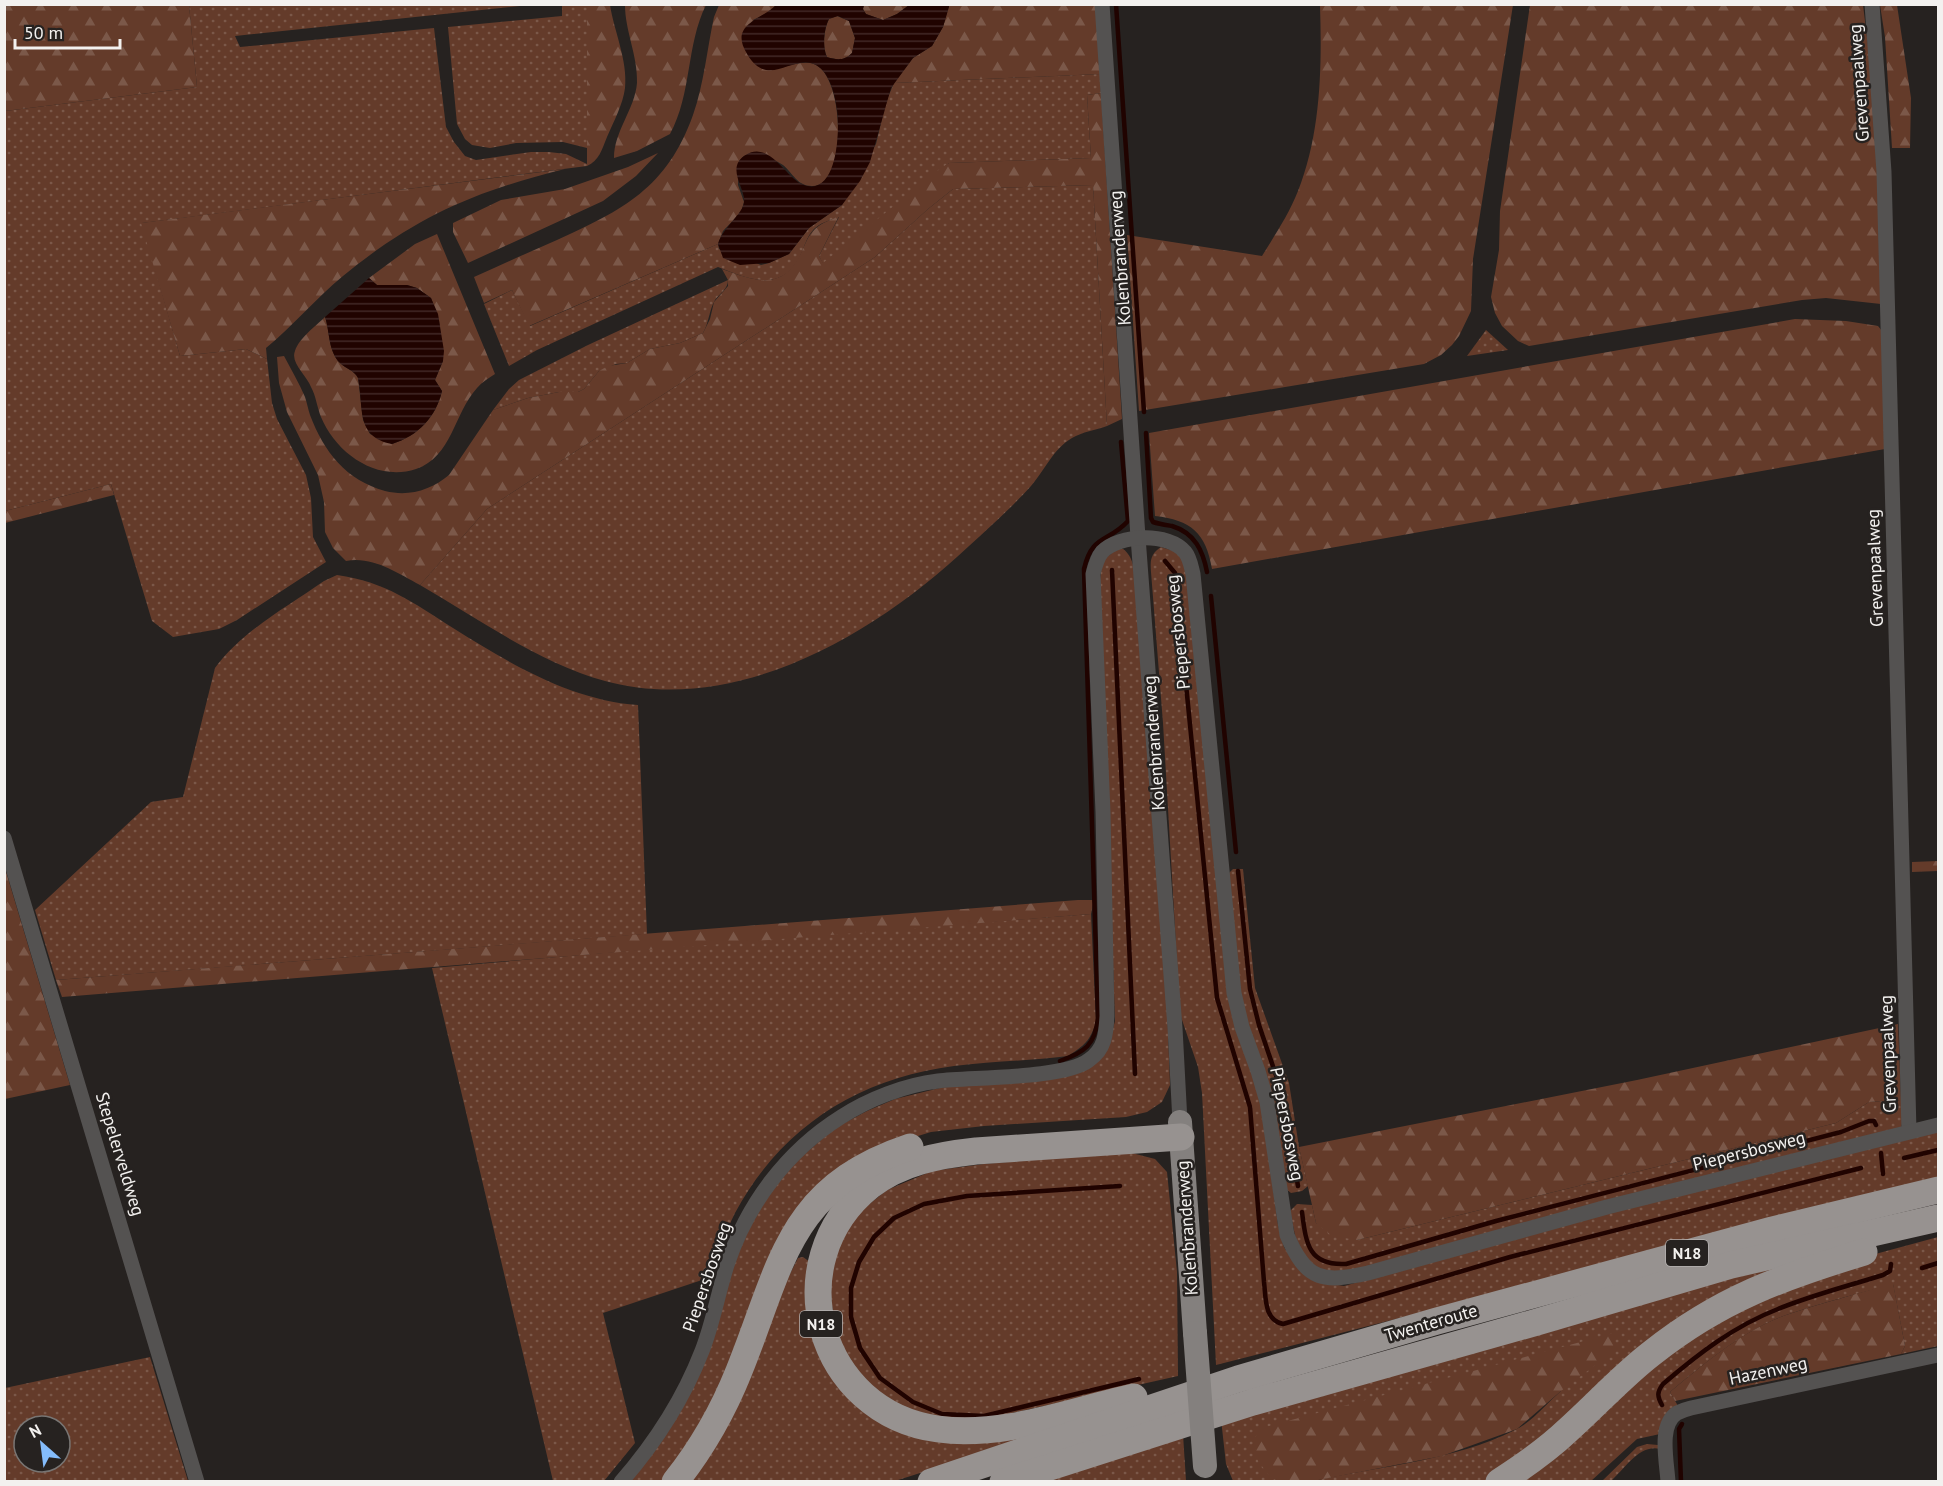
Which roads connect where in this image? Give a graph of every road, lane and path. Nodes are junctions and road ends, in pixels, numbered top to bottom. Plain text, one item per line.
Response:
1 (1102, 4) edge
2 (1872, 4) edge
3 (1138, 537) junction
4 (4, 838) edge
5 (1938, 1125) edge
6 (1180, 1129) junction
7 (1910, 1131) junction
8 (1938, 1190) edge
9 (1938, 1218) edge
10 (1938, 1227) edge
11 (1938, 1355) edge
12 (1238, 1379) junction
13 (1206, 1474) edge
14 (197, 1482) edge
15 (621, 1482) edge
16 (675, 1482) edge
17 (931, 1482) edge
18 (1003, 1482) edge
19 (1499, 1482) edge
20 (1668, 1482) edge

1 - 3 street, Kolenbranderweg
2 - 7 street, Grevenpaalweg
3 - 6 street, Kolenbranderweg
3 - 7 street, Piepersbosweg
3 - 15 street, Piepersbosweg
4 - 14 street, Stepelerveldweg
5 - 7 street, Piepersbosweg
6 - 12 highway, N18
6 - 13 main road, Kolenbranderweg, bridge
6 - 16 highway
8 - 12 highway, Twenteroute / N18
9 - 18 highway, Twenteroute / N18
10 - 19 highway
11 - 20 street, Hazenweg
12 - 17 highway, Twenteroute / N18

